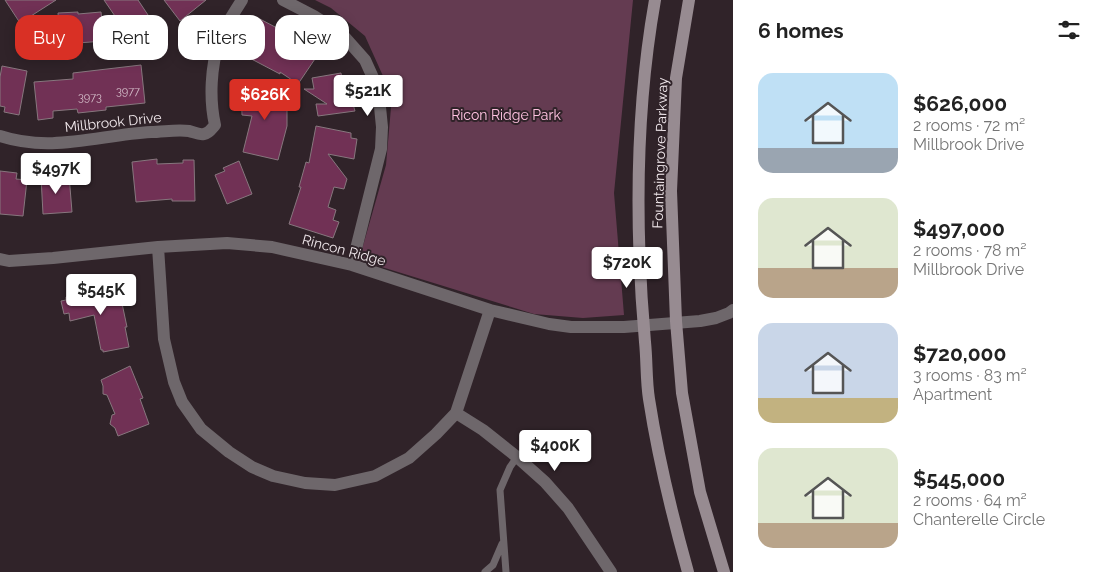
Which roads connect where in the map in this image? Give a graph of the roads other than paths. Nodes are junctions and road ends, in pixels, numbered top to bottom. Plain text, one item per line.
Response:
1 (242, 0) edge
2 (283, 0) edge
3 (655, 0) edge
4 (689, 0) edge
5 (0, 136) edge
6 (158, 247) junction
7 (0, 259) edge
8 (352, 266) junction
9 (490, 310) junction
10 (733, 310) edge
11 (676, 321) junction
12 (643, 324) junction
13 (456, 413) junction
14 (517, 456) junction
15 (503, 542) junction
16 (485, 572) edge
17 (506, 572) edge
18 (611, 572) edge
19 (688, 572) edge
20 (724, 572) edge

1 - 5 street, Millbrook Drive
2 - 8 street
3 - 12 main road, Fountaingrove Parkway
4 - 11 main road, Fountaingrove Parkway
6 - 7 street, Rincon Ridge
6 - 8 street, Rincon Ridge
6 - 13 street
8 - 9 street, Rincon Ridge
9 - 12 street, Rincon Ridge
9 - 13 street
10 - 11 street, Rincon Ridge
11 - 12 street, Rincon Ridge
11 - 20 main road, Fountaingrove Parkway
12 - 19 main road, Fountaingrove Parkway
13 - 14 street
14 - 15 lane
14 - 18 street
15 - 16 lane
15 - 17 lane

